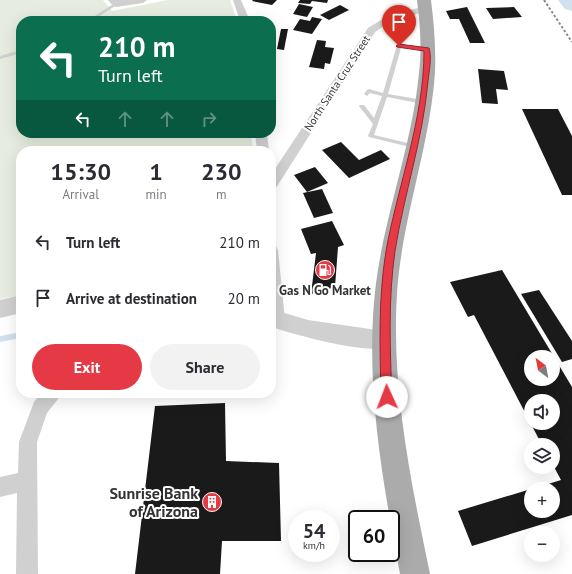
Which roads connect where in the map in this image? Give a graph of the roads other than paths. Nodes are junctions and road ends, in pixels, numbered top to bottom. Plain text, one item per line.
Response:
1 (143, 0) edge
2 (237, 0) edge
3 (114, 2) edge
4 (424, 5) edge
5 (96, 16) edge
6 (243, 16) edge
7 (427, 49) junction
8 (16, 53) edge
9 (0, 58) edge
10 (367, 94) dead end
11 (385, 94) junction
12 (423, 102) junction
13 (362, 106) dead end
14 (375, 123) junction
15 (414, 146) junction
16 (276, 177) edge
17 (16, 305) edge
18 (0, 308) edge
19 (276, 320) edge
20 (384, 340) junction
21 (48, 398) edge
22 (27, 481) junction
23 (0, 487) edge
24 (26, 574) edge
25 (415, 574) edge

1 - 3 street
2 - 6 street
3 - 5 lane
4 - 7 main road
4 - 16 street, North Santa Cruz Street
7 - 11 lane
7 - 12 main road
8 - 9 lane
10 - 11 lane
11 - 12 lane
11 - 14 lane
12 - 15 main road
13 - 14 lane
14 - 15 lane
15 - 20 main road
17 - 18 street
19 - 20 street
20 - 25 main road
21 - 22 street
22 - 23 street
22 - 24 street

